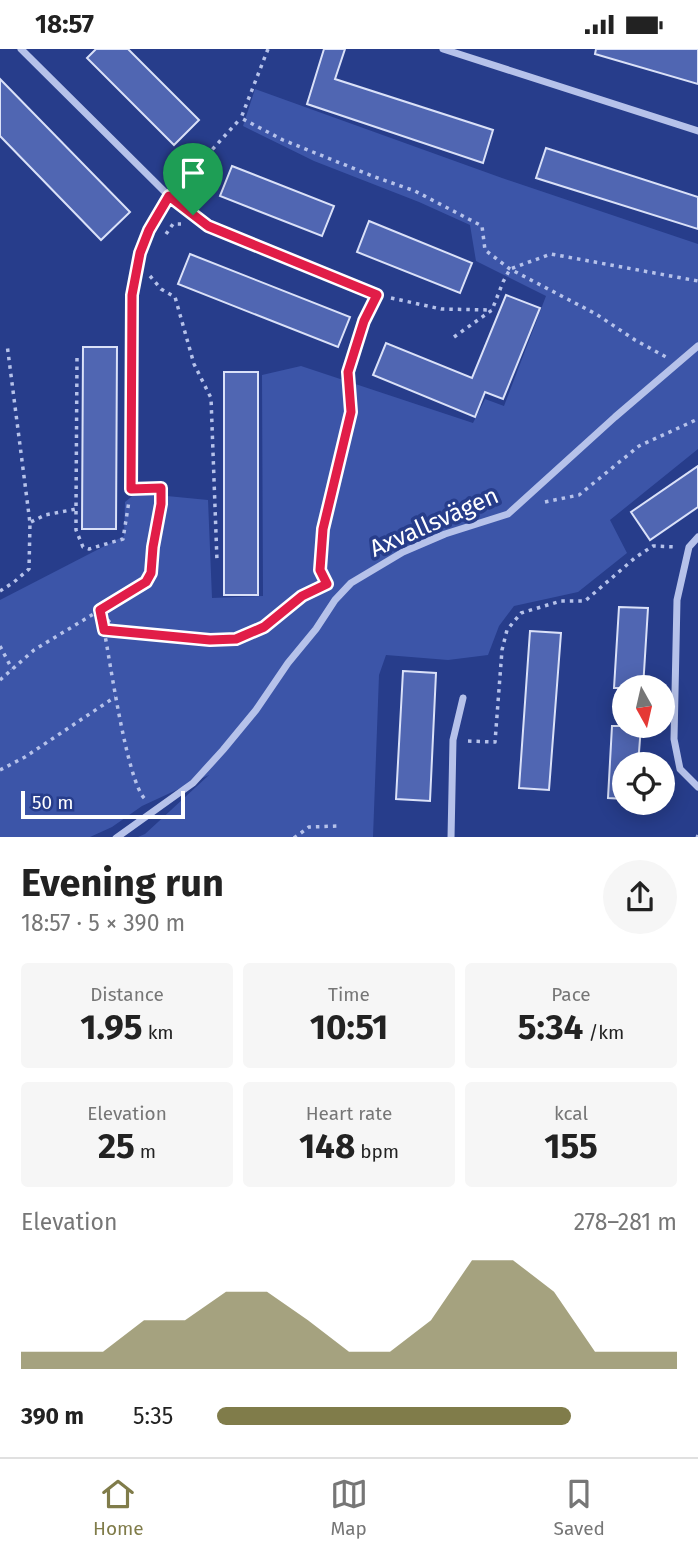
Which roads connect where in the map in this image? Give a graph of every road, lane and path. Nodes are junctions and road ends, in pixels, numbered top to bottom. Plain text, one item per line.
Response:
1 (21, 49) edge
2 (268, 49) edge
3 (443, 49) edge
4 (241, 118) junction
5 (698, 131) edge
6 (169, 196) junction
7 (193, 215) junction
8 (160, 241) dead end
9 (153, 265) dead end
10 (510, 269) junction
11 (698, 281) edge
12 (377, 295) junction
13 (492, 310) junction
14 (454, 337) dead end
15 (6, 344) dead end
16 (698, 345) edge
17 (77, 358) dead end
18 (677, 363) junction
19 (698, 419) edge
20 (131, 486) junction
21 (515, 507) junction
22 (76, 509) junction
23 (30, 523) junction
24 (698, 537) edge
25 (689, 547) junction
26 (217, 561) dead end
27 (327, 584) junction
28 (0, 591) edge
29 (335, 600) junction
30 (100, 610) junction
31 (104, 630) junction
32 (116, 631) junction
33 (0, 646) edge
34 (12, 670) junction
35 (0, 680) edge
36 (115, 697) junction
37 (463, 698) dead end
38 (453, 740) junction
39 (0, 770) edge
40 (698, 787) edge
41 (158, 809) junction
42 (338, 826) dead end
43 (117, 837) edge
44 (295, 837) edge
45 (451, 837) edge

1 - 6 street
2 - 4 path
3 - 5 street
4 - 6 path
4 - 10 path
6 - 7 street
6 - 20 street
7 - 8 path
7 - 12 street
9 - 26 path
10 - 11 path
10 - 13 path
10 - 18 path
12 - 13 path
12 - 27 path
13 - 14 path
15 - 23 path
16 - 18 street, Axvallsvägen
17 - 22 path
18 - 21 street, Axvallsvägen
19 - 21 path
20 - 22 path
20 - 30 path
21 - 29 street, Axvallsvägen
22 - 23 path
23 - 28 path
24 - 25 street
25 - 38 path
25 - 40 street
27 - 29 path
27 - 32 path
29 - 41 street, Axvallsvägen
30 - 31 path
30 - 32 path
30 - 34 path
31 - 32 path
31 - 36 path
33 - 34 path
34 - 35 path
36 - 39 path
36 - 41 path
37 - 38 street
38 - 45 street
41 - 43 street, Axvallsvägen
42 - 44 path

